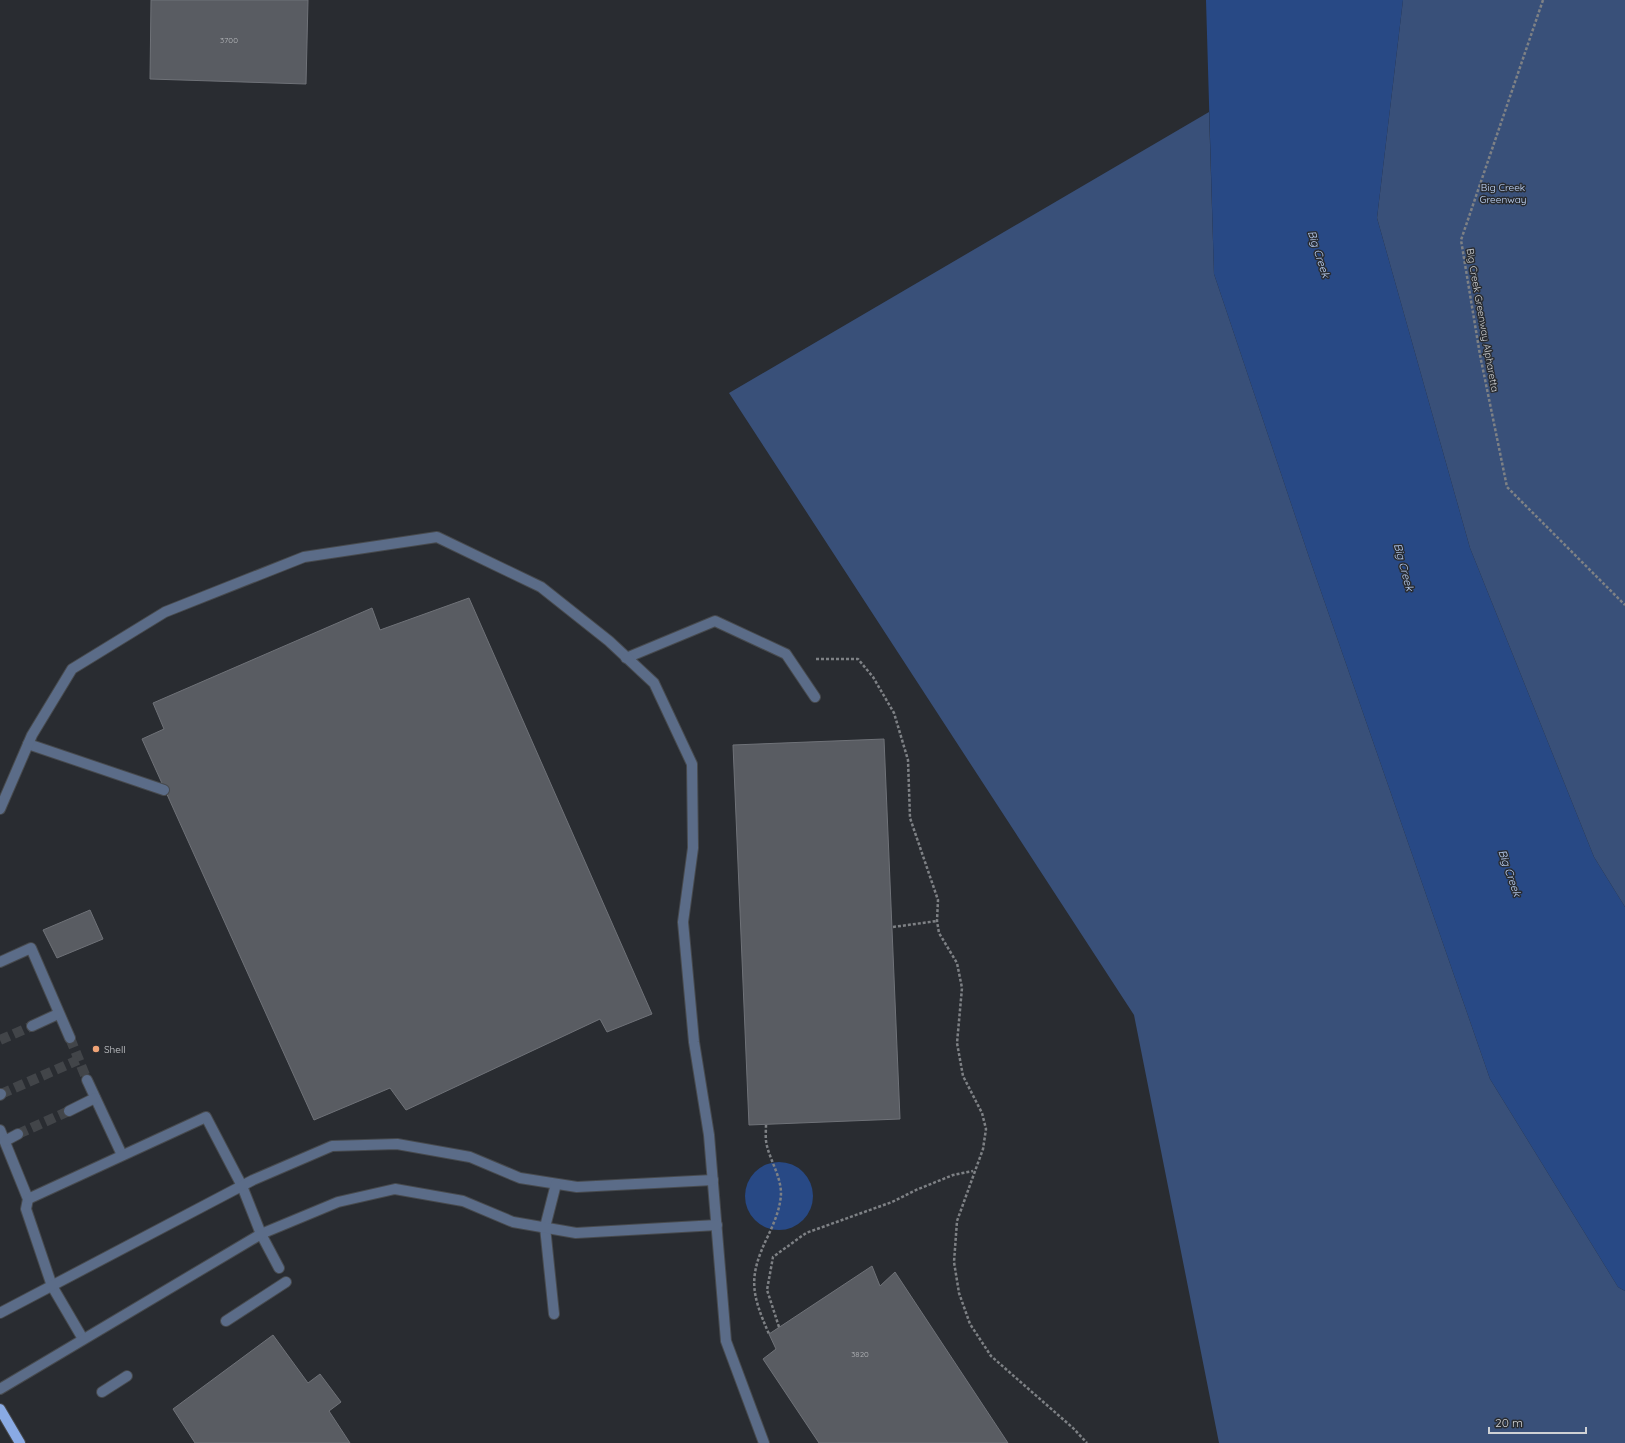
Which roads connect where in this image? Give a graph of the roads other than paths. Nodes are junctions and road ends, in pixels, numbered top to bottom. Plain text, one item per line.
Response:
1 (626, 658) junction
2 (815, 697) dead end
3 (28, 744) junction
4 (164, 790) dead end
5 (0, 809) edge
6 (0, 962) edge
7 (58, 1014) junction
8 (32, 1026) tunnel mouth
9 (70, 1038) tunnel mouth
10 (87, 1080) tunnel mouth
11 (95, 1098) junction
12 (69, 1111) tunnel mouth
13 (0, 1130) edge
14 (18, 1134) tunnel mouth
15 (5, 1141) junction
16 (122, 1155) junction
17 (713, 1180) junction
18 (556, 1184) junction
19 (242, 1186) junction
20 (28, 1199) junction
21 (717, 1225) junction
22 (544, 1227) junction
23 (261, 1234) junction
24 (278, 1268) dead end
25 (286, 1282) dead end
26 (52, 1286) junction
27 (0, 1313) edge
28 (554, 1314) dead end
29 (226, 1321) dead end
30 (83, 1339) junction
31 (127, 1376) dead end
32 (0, 1389) edge
33 (102, 1392) dead end
34 (0, 1408) edge
35 (20, 1443) edge
36 (764, 1443) edge

1 - 2 lane
1 - 3 lane
1 - 17 lane
3 - 4 lane
3 - 5 lane
6 - 7 lane
7 - 8 lane
7 - 9 lane
10 - 11 lane
11 - 12 lane
11 - 16 lane
13 - 15 lane
14 - 15 lane
15 - 20 lane
16 - 19 lane
16 - 20 lane
17 - 18 lane
17 - 21 lane
18 - 19 lane
18 - 22 lane
19 - 23 lane
19 - 26 lane
20 - 26 lane
21 - 22 lane
21 - 36 lane
22 - 23 lane
22 - 28 lane
23 - 24 lane
23 - 30 lane
25 - 29 lane
26 - 27 lane
26 - 30 lane
30 - 32 lane
31 - 33 lane
34 - 35 main road

